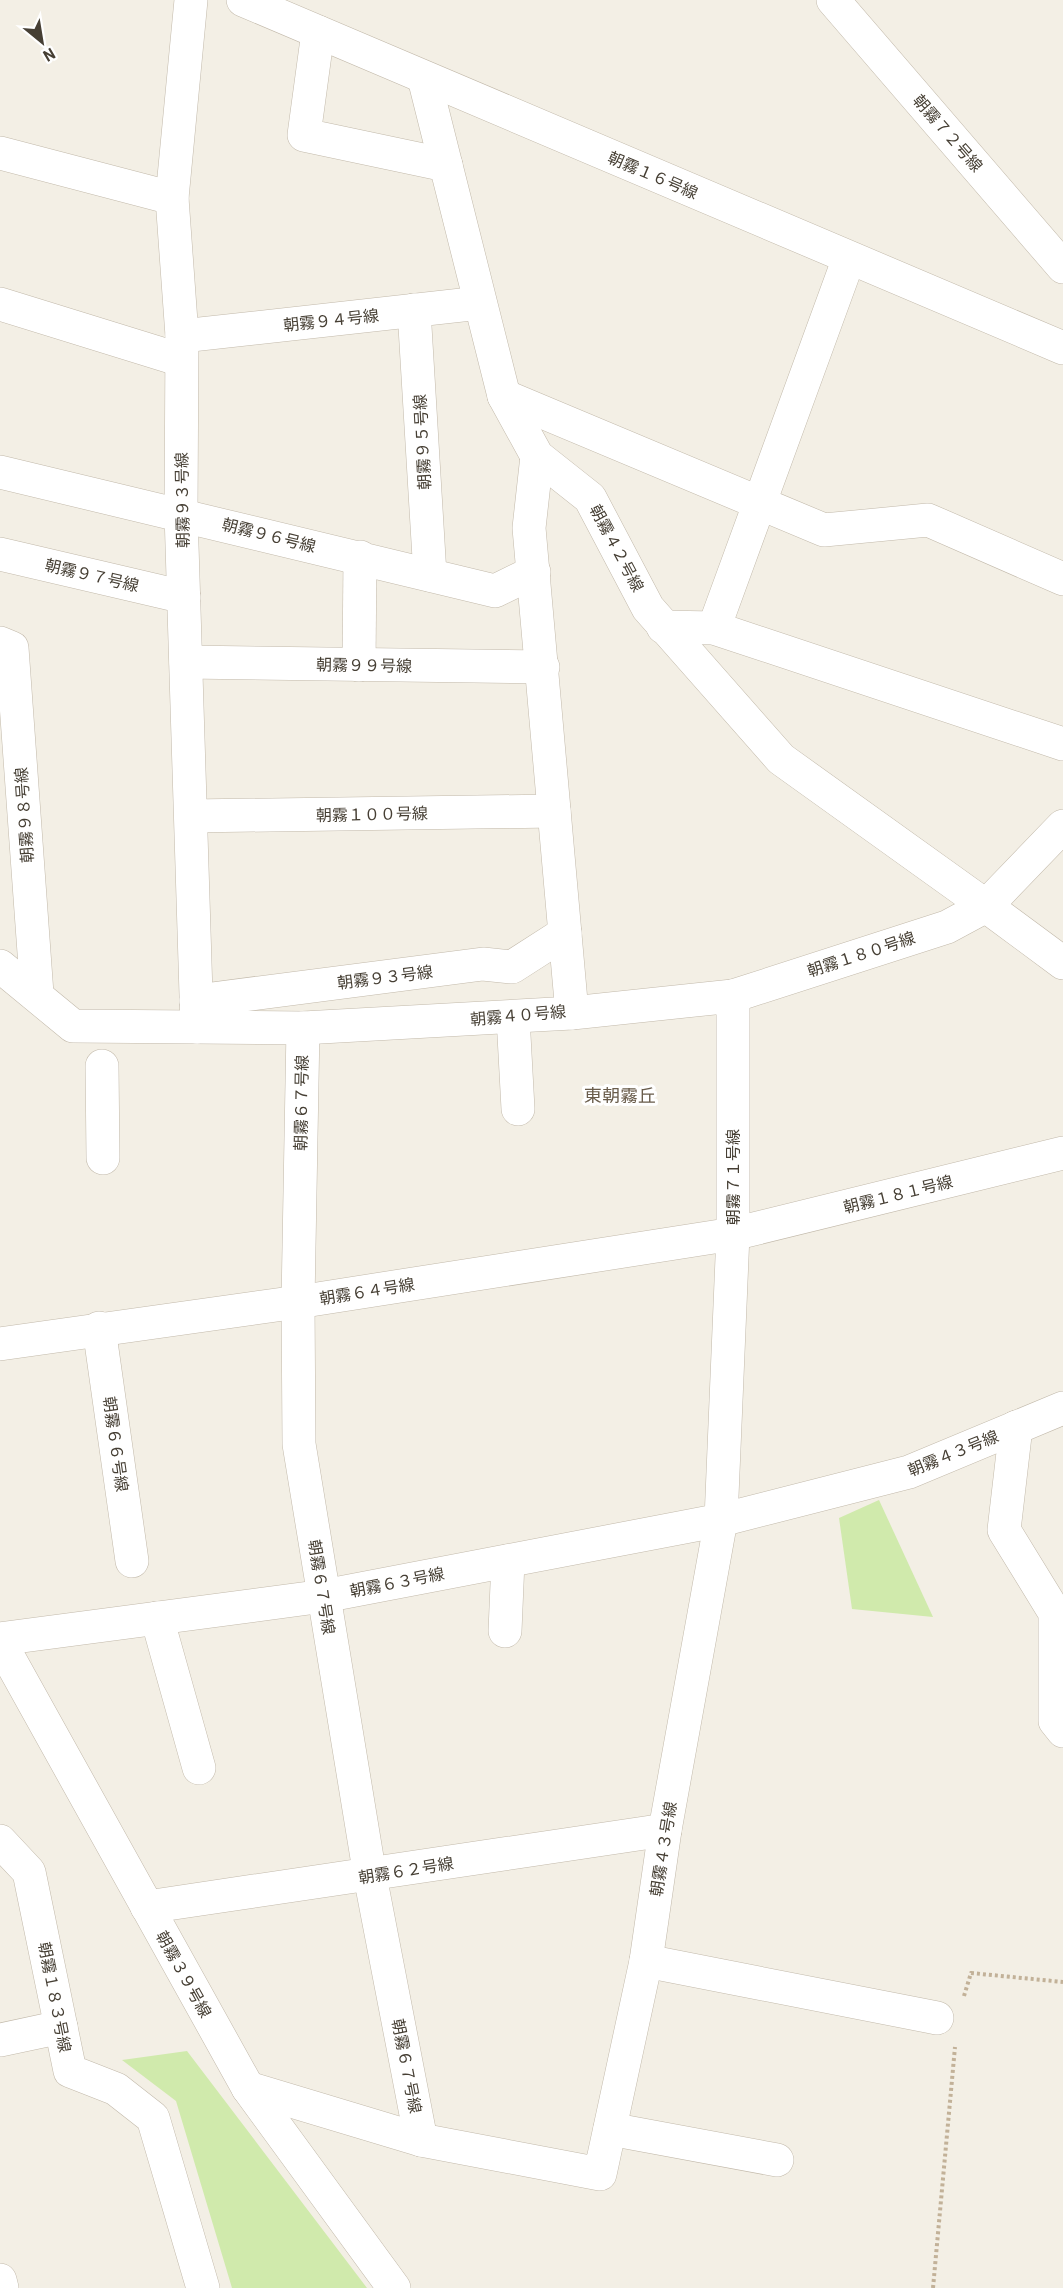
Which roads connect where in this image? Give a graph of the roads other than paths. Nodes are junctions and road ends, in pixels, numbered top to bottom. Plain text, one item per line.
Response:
1 (191, 0) edge
2 (243, 0) edge
3 (833, 0) edge
4 (318, 32) junction
5 (424, 78) junction
6 (0, 153) edge
7 (446, 165) junction
8 (172, 198) junction
9 (849, 258) junction
10 (1063, 267) edge
11 (480, 303) junction
12 (0, 304) edge
13 (414, 310) junction
14 (181, 348) junction
15 (1063, 348) edge
16 (504, 396) junction
17 (537, 456) junction
18 (0, 471) edge
19 (758, 502) junction
20 (181, 513) junction
21 (0, 554) edge
22 (360, 557) junction
23 (534, 572) junction
24 (430, 575) junction
25 (1063, 579) edge
26 (184, 597) junction
27 (663, 627) junction
28 (714, 628) junction
29 (0, 643) edge
30 (186, 662) junction
31 (359, 664) junction
32 (543, 667) junction
33 (1063, 744) edge
34 (554, 812) junction
35 (191, 816) junction
36 (1063, 826) edge
37 (986, 906) junction
38 (565, 933) junction
39 (1063, 963) edge
40 (0, 966) edge
41 (37, 994) junction
42 (733, 996) junction
43 (572, 1013) junction
44 (197, 1014) junction
45 (513, 1017) junction
46 (303, 1028) junction
47 (102, 1066) dead end
48 (518, 1109) dead end
49 (1063, 1153) edge
50 (103, 1158) dead end
51 (733, 1234) junction
52 (298, 1302) junction
53 (99, 1328) junction
54 (0, 1344) edge
55 (1063, 1407) edge
56 (1016, 1427) junction
57 (721, 1520) junction
58 (132, 1561) dead end
59 (508, 1561) junction
60 (324, 1596) junction
61 (157, 1618) junction
62 (505, 1631) dead end
63 (0, 1641) edge
64 (1063, 1731) edge
65 (199, 1767) dead end
66 (665, 1830) junction
67 (0, 1841) edge
68 (370, 1876) junction
69 (147, 1907) junction
70 (646, 1961) junction
71 (947, 2018) road end
72 (61, 2027) junction
73 (0, 2040) edge
74 (248, 2088) junction
75 (610, 2129) junction
76 (421, 2140) junction
77 (777, 2160) dead end
78 (0, 2280) edge
79 (2, 2288) edge
80 (203, 2288) edge
81 (394, 2288) edge

1 - 8 street, 朝霧９３号線
2 - 4 street, 朝霧１６号線
3 - 10 street, 朝霧７２号線
4 - 5 street, 朝霧１６号線
4 - 7 street
5 - 7 street, 朝霧４２号線
5 - 9 street, 朝霧１６号線
6 - 8 street
7 - 11 street, 朝霧４２号線
8 - 14 street, 朝霧９３号線
9 - 15 street, 朝霧１６号線
9 - 19 street
11 - 13 street, 朝霧９４号線
11 - 16 street, 朝霧４２号線
12 - 14 street, 朝霧９４号線
13 - 14 street, 朝霧９４号線
13 - 24 street, 朝霧９５号線
14 - 20 street, 朝霧９３号線
16 - 17 street, 朝霧４２号線
16 - 19 street
17 - 23 street, 朝霧４０号線
17 - 27 street, 朝霧４２号線
18 - 20 street, 朝霧９６号線
19 - 25 street
19 - 28 street
20 - 22 street, 朝霧９６号線
20 - 26 street, 朝霧９３号線
21 - 26 street, 朝霧９７号線
22 - 24 street, 朝霧９６号線
22 - 31 street
23 - 24 street, 朝霧９６号線
23 - 32 street, 朝霧４０号線
26 - 30 street, 朝霧９３号線
27 - 28 street
27 - 37 street, 朝霧４２号線
28 - 33 street
29 - 41 street, 朝霧９８号線
30 - 31 street, 朝霧９９号線
30 - 35 street, 朝霧９３号線
31 - 32 street, 朝霧９９号線
32 - 34 street, 朝霧４０号線
34 - 35 street, 朝霧１００号線
34 - 38 street, 朝霧４０号線
35 - 44 street, 朝霧９３号線
36 - 37 street
37 - 39 street
37 - 42 street, 朝霧１８０号線
38 - 43 street, 朝霧４０号線
38 - 44 street, 朝霧９３号線
40 - 41 street, 朝霧４０号線
41 - 44 street, 朝霧４０号線
42 - 43 street
42 - 51 street, 朝霧７１号線
43 - 45 street, 朝霧４０号線
44 - 46 street, 朝霧４０号線
45 - 46 street, 朝霧４０号線
45 - 48 street
46 - 52 street, 朝霧６７号線
47 - 50 street
49 - 51 street, 朝霧１８１号線
51 - 52 street, 朝霧６４号線
51 - 57 street, 朝霧７１号線
52 - 53 street, 朝霧６４号線
52 - 60 street, 朝霧６７号線
53 - 54 street, 朝霧６４号線
53 - 58 street, 朝霧６６号線
55 - 56 street, 朝霧４３号線
56 - 57 street, 朝霧４３号線
56 - 64 street
57 - 59 street, 朝霧６３号線
57 - 66 street, 朝霧４３号線
59 - 60 street, 朝霧６３号線
59 - 62 street
60 - 61 street, 朝霧６３号線
60 - 68 street, 朝霧６７号線
61 - 63 street, 朝霧６３号線
61 - 65 street
63 - 69 street, 朝霧３９号線
66 - 68 street, 朝霧６２号線
66 - 70 street, 朝霧４３号線
67 - 72 street, 朝霧１８３号線
68 - 69 street, 朝霧６２号線
68 - 76 street, 朝霧６７号線
69 - 74 street, 朝霧３９号線
70 - 71 street
70 - 75 street, 朝霧４３号線
72 - 73 street
72 - 80 street, 朝霧１８３号線
74 - 76 street, 朝霧４３号線
74 - 81 street, 朝霧３９号線
75 - 76 street, 朝霧４３号線
75 - 77 street
78 - 79 street

